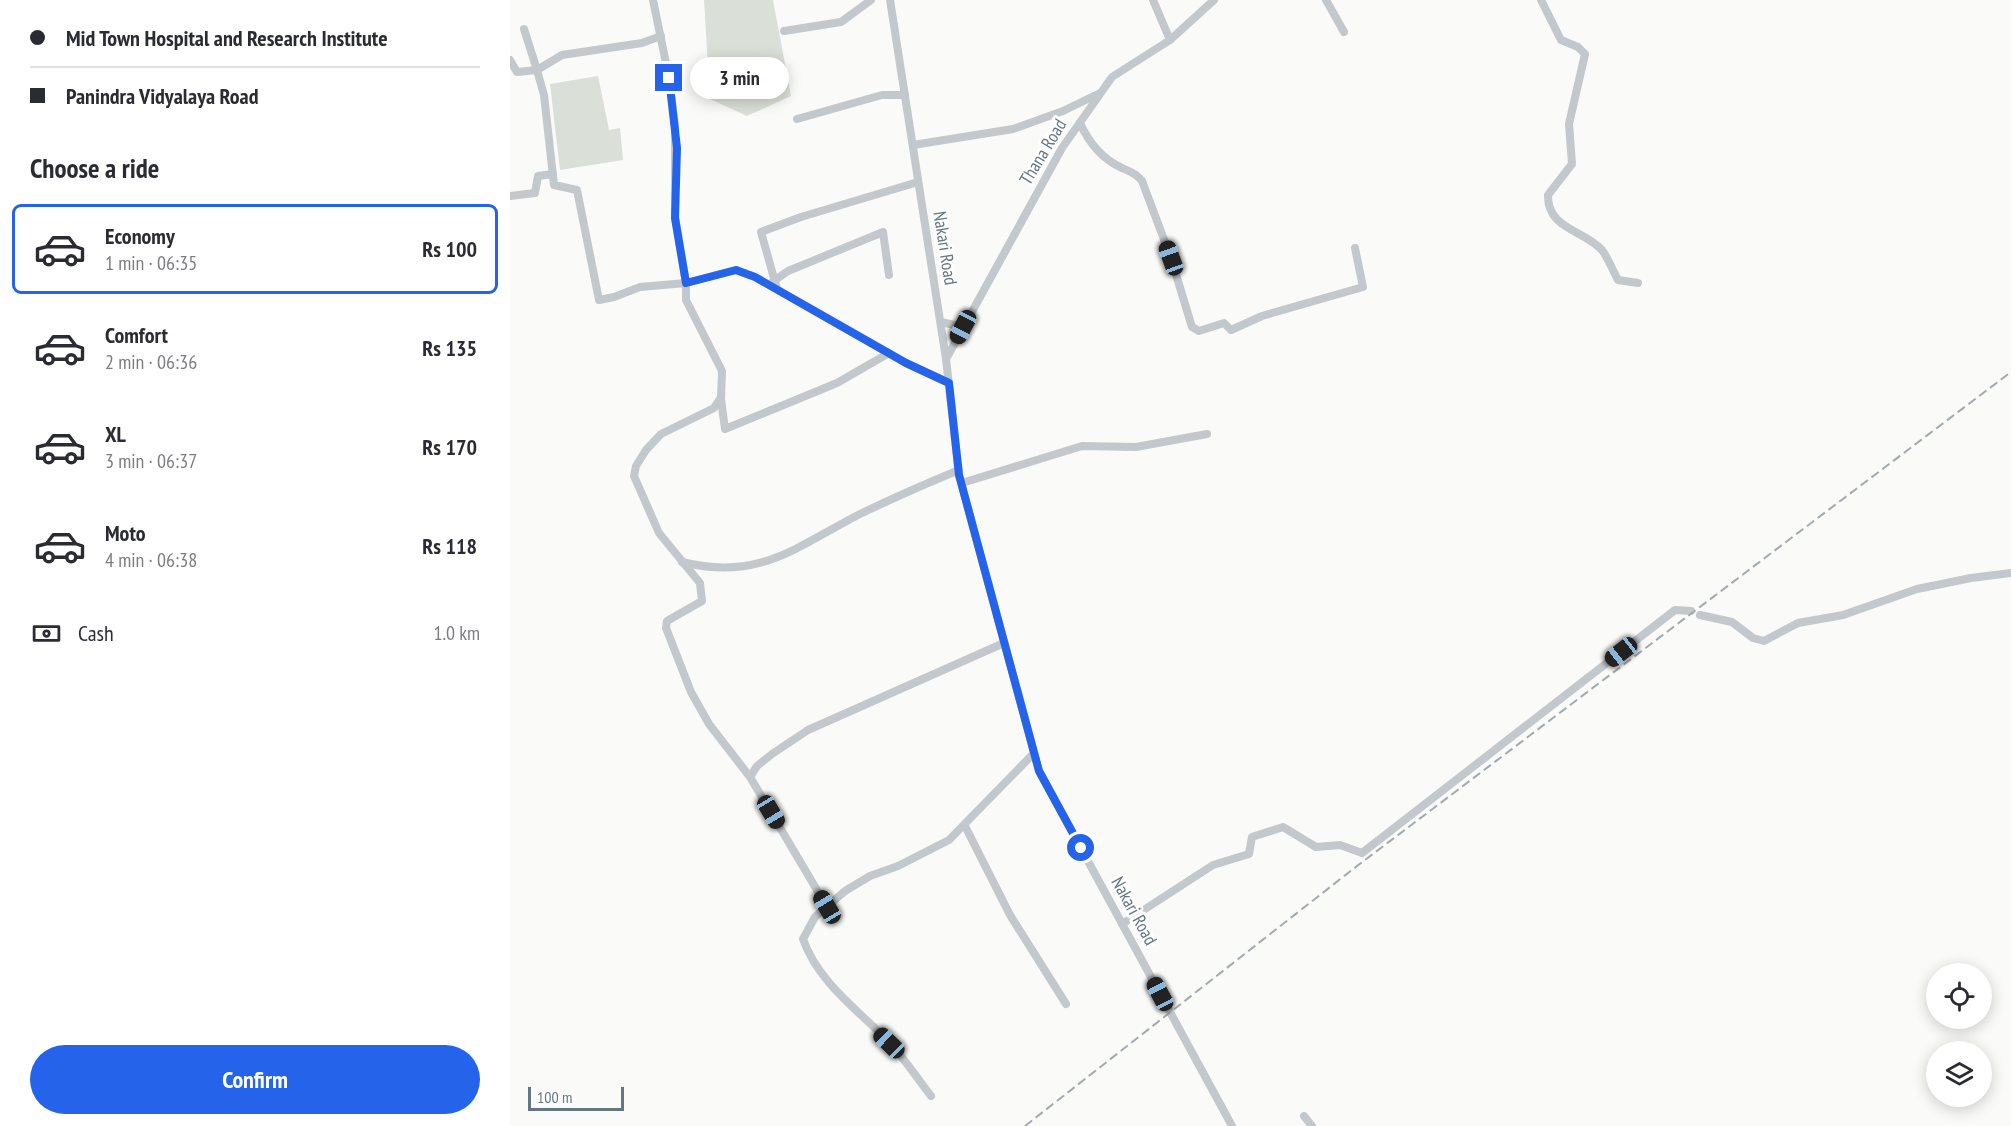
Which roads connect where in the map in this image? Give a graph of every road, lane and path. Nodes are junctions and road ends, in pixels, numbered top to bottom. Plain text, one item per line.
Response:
1 (653, 0) edge
2 (871, 0) edge
3 (890, 0) edge
4 (1153, 0) edge
5 (1214, 0) edge
6 (1326, 0) edge
7 (1541, 0) edge
8 (524, 29) dead end
9 (784, 31) dead end
10 (1344, 32) dead end
11 (661, 36) junction
12 (1170, 40) junction
13 (510, 60) edge
14 (537, 70) junction
15 (1101, 93) junction
16 (905, 95) junction
17 (797, 118) dead end
18 (1080, 123) junction
19 (913, 145) junction
20 (553, 174) junction
21 (918, 182) junction
22 (510, 196) edge
23 (1354, 248) dead end
24 (889, 275) dead end
25 (686, 283) junction
26 (1638, 283) dead end
27 (773, 285) junction
28 (940, 322) junction
29 (963, 327) junction
30 (889, 353) junction
31 (946, 359) junction
32 (949, 383) junction
33 (721, 399) junction
34 (1208, 434) dead end
35 (959, 470) junction
36 (962, 483) junction
37 (682, 562) junction
38 (2011, 573) edge
39 (1691, 611) dead end
40 (1700, 615) dead end
41 (1005, 643) junction
42 (1034, 753) junction
43 (750, 777) junction
44 (964, 826) junction
45 (827, 907) junction
46 (1122, 924) junction
47 (1066, 1004) dead end
48 (931, 1096) dead end
49 (1304, 1116) dead end
50 (1232, 1126) edge
51 (1312, 1126) edge

1 - 11 street
2 - 9 street
3 - 16 street, Nakari Road
4 - 12 street
5 - 12 street, Thana Road
6 - 10 street
7 - 26 street
8 - 14 street
11 - 14 street
11 - 25 street
12 - 15 street, Thana Road
13 - 14 street
14 - 20 street
15 - 18 street, Thana Road
15 - 19 street
16 - 17 street
16 - 19 street, Nakari Road
18 - 23 street
18 - 29 street, Thana Road
19 - 21 street, Nakari Road
20 - 22 street
20 - 25 street
21 - 27 street
21 - 28 street, Nakari Road
24 - 27 street
25 - 27 street
25 - 33 street
27 - 30 street
28 - 29 street
28 - 31 street, Nakari Road
29 - 31 street, Thana Road
30 - 32 street
30 - 33 street
31 - 32 street, Nakari Road
32 - 35 street, Nakari Road
33 - 37 street
34 - 36 street
35 - 36 street, Nakari Road
35 - 37 street
36 - 41 street, Nakari Road
37 - 43 street
38 - 40 street
39 - 46 street
41 - 42 street, Nakari Road
41 - 43 street
42 - 44 street
42 - 46 street, Nakari Road
43 - 45 street
44 - 45 street
44 - 47 street
45 - 48 street
46 - 50 street, Nakari Road
49 - 51 street

